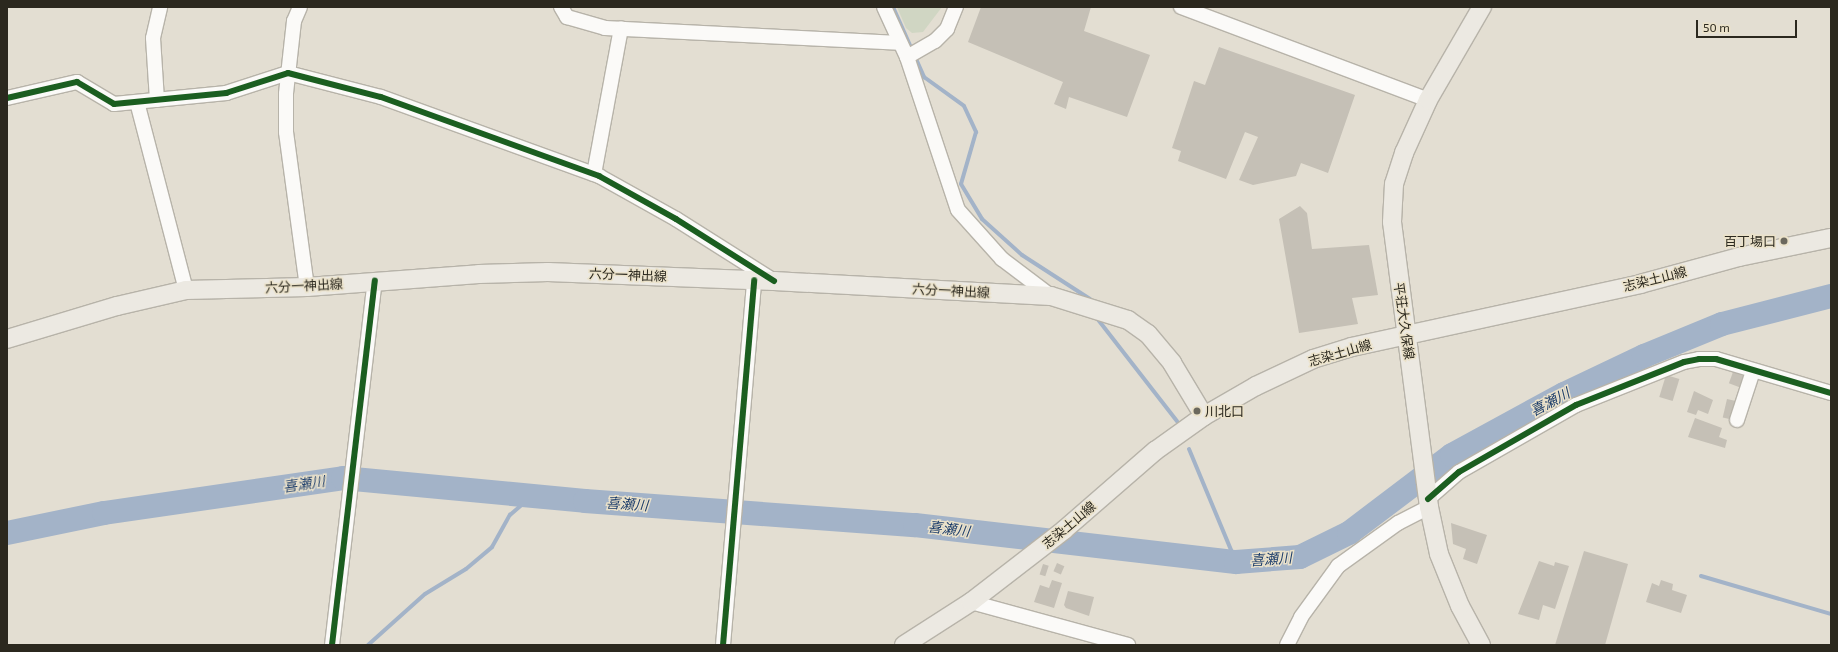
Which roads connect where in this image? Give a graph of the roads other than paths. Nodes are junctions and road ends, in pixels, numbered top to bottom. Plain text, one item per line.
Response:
1 (160, 7) edge
2 (300, 7) edge
3 (561, 7) edge
4 (884, 7) edge
5 (956, 7) edge
6 (1181, 7) edge
7 (1482, 7) edge
8 (621, 28) junction
9 (899, 43) junction
10 (907, 57) junction
11 (288, 73) junction
12 (7, 98) edge
13 (157, 100) junction
14 (1428, 100) junction
15 (136, 102) junction
16 (594, 174) junction
17 (1831, 238) edge
18 (754, 280) junction
19 (374, 281) junction
20 (774, 281) junction
21 (307, 287) junction
22 (186, 290) junction
23 (1051, 296) junction
24 (1406, 336) junction
25 (7, 340) edge
26 (1752, 371) junction
27 (1831, 393) edge
28 (1204, 416) junction
29 (1737, 420) dead end
30 (1428, 501) junction
31 (971, 602) junction
32 (332, 645) edge
33 (723, 645) edge
34 (904, 645) edge
35 (1128, 645) edge
36 (1287, 645) edge
37 (1481, 645) edge

1 - 13 street
2 - 11 street
3 - 8 street
4 - 9 street
5 - 10 street
6 - 14 street
7 - 14 main road, 平荘大久保線
8 - 9 street
8 - 16 street
9 - 10 street
10 - 23 street
11 - 13 street
11 - 16 street
11 - 21 street
12 - 15 street
13 - 15 street
14 - 24 main road, 平荘大久保線
15 - 22 street
16 - 20 street
17 - 24 main road, 志染土山線
18 - 19 main road, 六分一神出線
18 - 20 main road, 六分一神出線
18 - 33 street
19 - 21 main road, 六分一神出線
19 - 32 street
20 - 23 main road, 六分一神出線
21 - 22 main road, 六分一神出線
22 - 25 main road, 六分一神出線
23 - 28 main road, 六分一神出線
24 - 28 main road, 志染土山線
24 - 30 main road, 平荘大久保線
26 - 27 street
26 - 29 street
26 - 30 street
28 - 31 main road, 志染土山線
30 - 36 street
30 - 37 main road, 平荘大久保線
31 - 34 main road, 志染土山線
31 - 35 street

